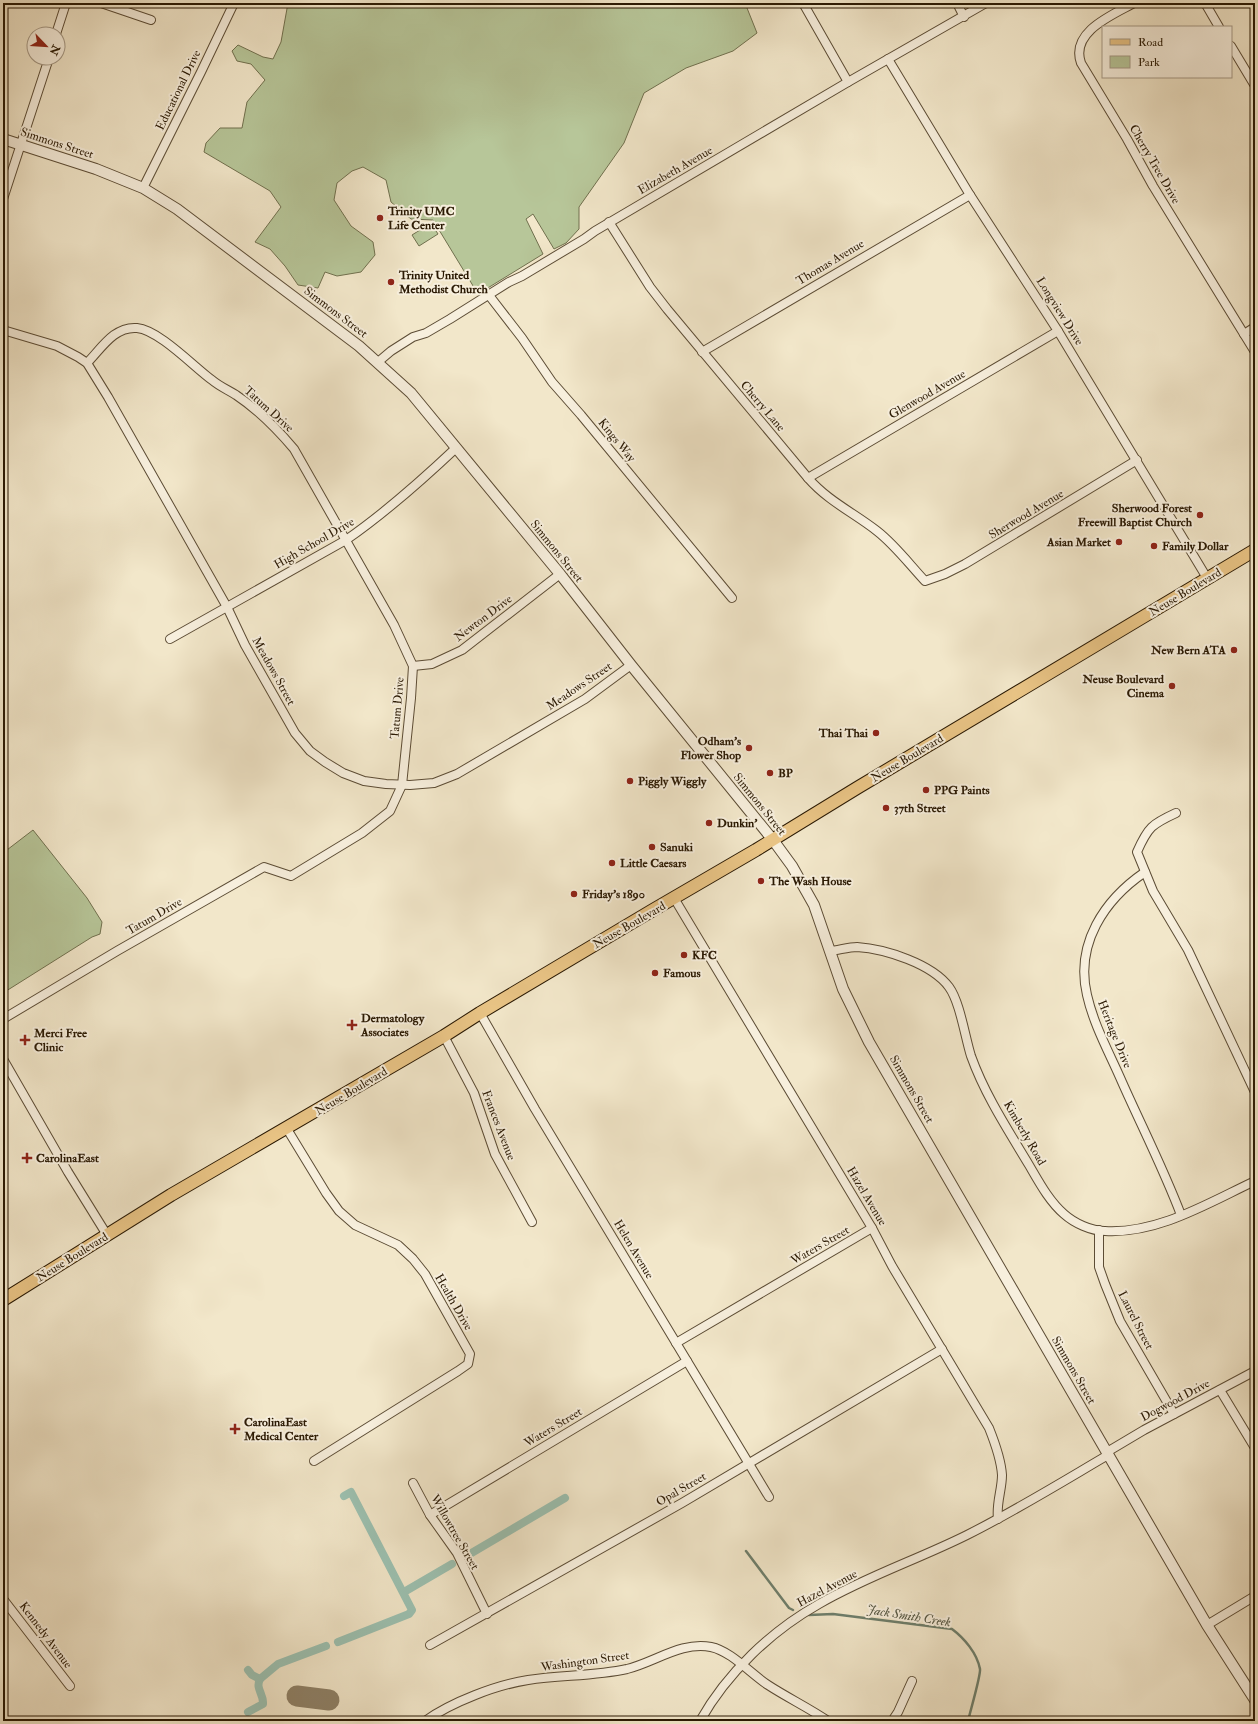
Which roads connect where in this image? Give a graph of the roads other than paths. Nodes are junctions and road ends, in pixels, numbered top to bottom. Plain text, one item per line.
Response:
1 (66, 3) edge
2 (101, 3) edge
3 (234, 3) edge
4 (803, 3) edge
5 (957, 3) edge
6 (986, 3) edge
7 (1134, 3) edge
8 (1205, 3) edge
9 (964, 17) junction
10 (151, 20) dead end
11 (59, 26) edge
12 (1218, 26) edge
13 (1232, 48) edge
14 (888, 59) junction
15 (46, 66) edge
16 (848, 82) junction
17 (1255, 86) edge
18 (3, 139) edge
19 (21, 145) junction
20 (143, 188) junction
21 (970, 195) junction
22 (3, 198) edge
23 (609, 222) junction
24 (488, 294) junction
25 (1255, 327) edge
26 (3, 330) edge
27 (1058, 331) junction
28 (1244, 334) junction
29 (702, 352) junction
30 (1255, 352) edge
31 (378, 362) junction
32 (87, 363) junction
33 (456, 448) junction
34 (1137, 460) junction
35 (808, 478) junction
36 (346, 540) junction
37 (1255, 550) edge
38 (560, 574) junction
39 (1207, 578) junction
40 (925, 581) joint
41 (732, 598) dead end
42 (227, 607) junction
43 (170, 639) dead end
44 (631, 665) junction
45 (413, 666) junction
46 (402, 784) junction
47 (1176, 813) dead end
48 (773, 840) junction
49 (1145, 872) junction
50 (674, 898) junction
51 (830, 951) junction
52 (480, 1013) junction
53 (3, 1019) edge
54 (444, 1036) junction
55 (3, 1059) edge
56 (1255, 1092) edge
57 (287, 1129) junction
58 (1255, 1181) edge
59 (1181, 1215) junction
60 (532, 1222) dead end
61 (872, 1228) junction
62 (1099, 1230) junction
63 (107, 1235) junction
64 (3, 1300) edge
65 (676, 1343) junction
66 (942, 1349) junction
67 (688, 1361) junction
68 (1255, 1371) edge
69 (1220, 1390) junction
70 (1174, 1414) junction
71 (1255, 1448) edge
72 (1108, 1453) junction
73 (314, 1461) dead end
74 (749, 1463) junction
75 (413, 1483) dead end
76 (770, 1497) dead end
77 (430, 1515) junction
78 (998, 1519) junction
79 (1255, 1596) edge
80 (3, 1599) edge
81 (487, 1614) junction
82 (1207, 1625) junction
83 (430, 1645) dead end
84 (742, 1666) junction
85 (912, 1680) dead end
86 (70, 1686) dead end
87 (1255, 1700) edge
88 (425, 1721) edge
89 (700, 1721) edge
90 (828, 1721) edge
91 (892, 1721) edge

1 - 11 street
2 - 10 street
3 - 20 street, Educational Drive
4 - 16 street
5 - 9 street
6 - 9 street, Elizabeth Avenue
7 - 28 street, Cherry Tree Drive
8 - 12 street
9 - 14 street, Elizabeth Avenue
13 - 17 street
14 - 16 street, Elizabeth Avenue
14 - 21 street, Longview Drive
15 - 19 street
16 - 23 street, Elizabeth Avenue
18 - 19 street, Simmons Street
19 - 20 street, Simmons Street
19 - 22 street
20 - 31 street, Simmons Street
21 - 27 street, Longview Drive
21 - 29 street, Thomas Avenue
23 - 24 street, Elizabeth Avenue
23 - 29 street, Cherry Lane
24 - 31 street, Elizabeth Avenue
24 - 41 street, Kings Way
25 - 28 street
26 - 32 street, Meadows Street
27 - 34 street, Longview Drive
27 - 35 street, Glenwood Avenue
28 - 30 street, Cherry Tree Drive
29 - 35 street, Cherry Lane
31 - 33 street, Simmons Street
32 - 36 street, Tatum Drive
32 - 42 street, Meadows Street
33 - 36 street, High School Drive
33 - 38 street, Simmons Street
34 - 39 street, Longview Drive
34 - 40 street, Sherwood Avenue
35 - 40 street, Cherry Lane
36 - 42 street, High School Drive
36 - 45 street, Tatum Drive
37 - 39 main road, Neuse Boulevard
38 - 44 street, Simmons Street
38 - 45 street, Newton Drive
39 - 48 main road, Neuse Boulevard
42 - 43 street, High School Drive
42 - 46 street, Meadows Street
44 - 46 street, Meadows Street
44 - 48 street, Simmons Street
45 - 46 street, Tatum Drive
46 - 53 street, Tatum Drive
47 - 49 street
48 - 50 main road, Neuse Boulevard
48 - 51 street, Simmons Street
49 - 56 street
49 - 59 street, Heritage Drive
50 - 52 main road, Neuse Boulevard
50 - 61 street, Hazel Avenue
51 - 62 street, Kimberly Road
51 - 72 street, Simmons Street
52 - 54 main road, Neuse Boulevard
52 - 65 street, Helen Avenue
54 - 57 main road, Neuse Boulevard
54 - 60 street, Frances Avenue
55 - 63 street
57 - 63 main road, Neuse Boulevard
57 - 73 street, Health Drive
58 - 59 street, Kimberly Road
59 - 62 street, Kimberly Road
61 - 65 street, Waters Street
61 - 66 street, Hazel Avenue
62 - 70 street, Laurel Street
63 - 64 main road, Neuse Boulevard
65 - 67 street, Helen Avenue
66 - 74 street, Opal Street
66 - 78 street, Hazel Avenue
67 - 74 street, Helen Avenue
67 - 77 street, Waters Street
68 - 69 street, Dogwood Drive
69 - 70 street, Dogwood Drive
69 - 71 street
70 - 72 street, Dogwood Drive
72 - 78 street, Hazel Avenue
72 - 82 street, Simmons Street
74 - 76 street, Helen Avenue
74 - 81 street, Opal Street
75 - 77 street, Willowtree Street
77 - 81 street, Willowtree Street
78 - 84 street, Hazel Avenue
79 - 82 street
80 - 86 street, Kennedy Avenue
81 - 83 street, Opal Street
82 - 87 street, Simmons Street
84 - 88 street, Washington Street
84 - 89 street, Hazel Avenue
84 - 90 street, Washington Street
85 - 91 street

